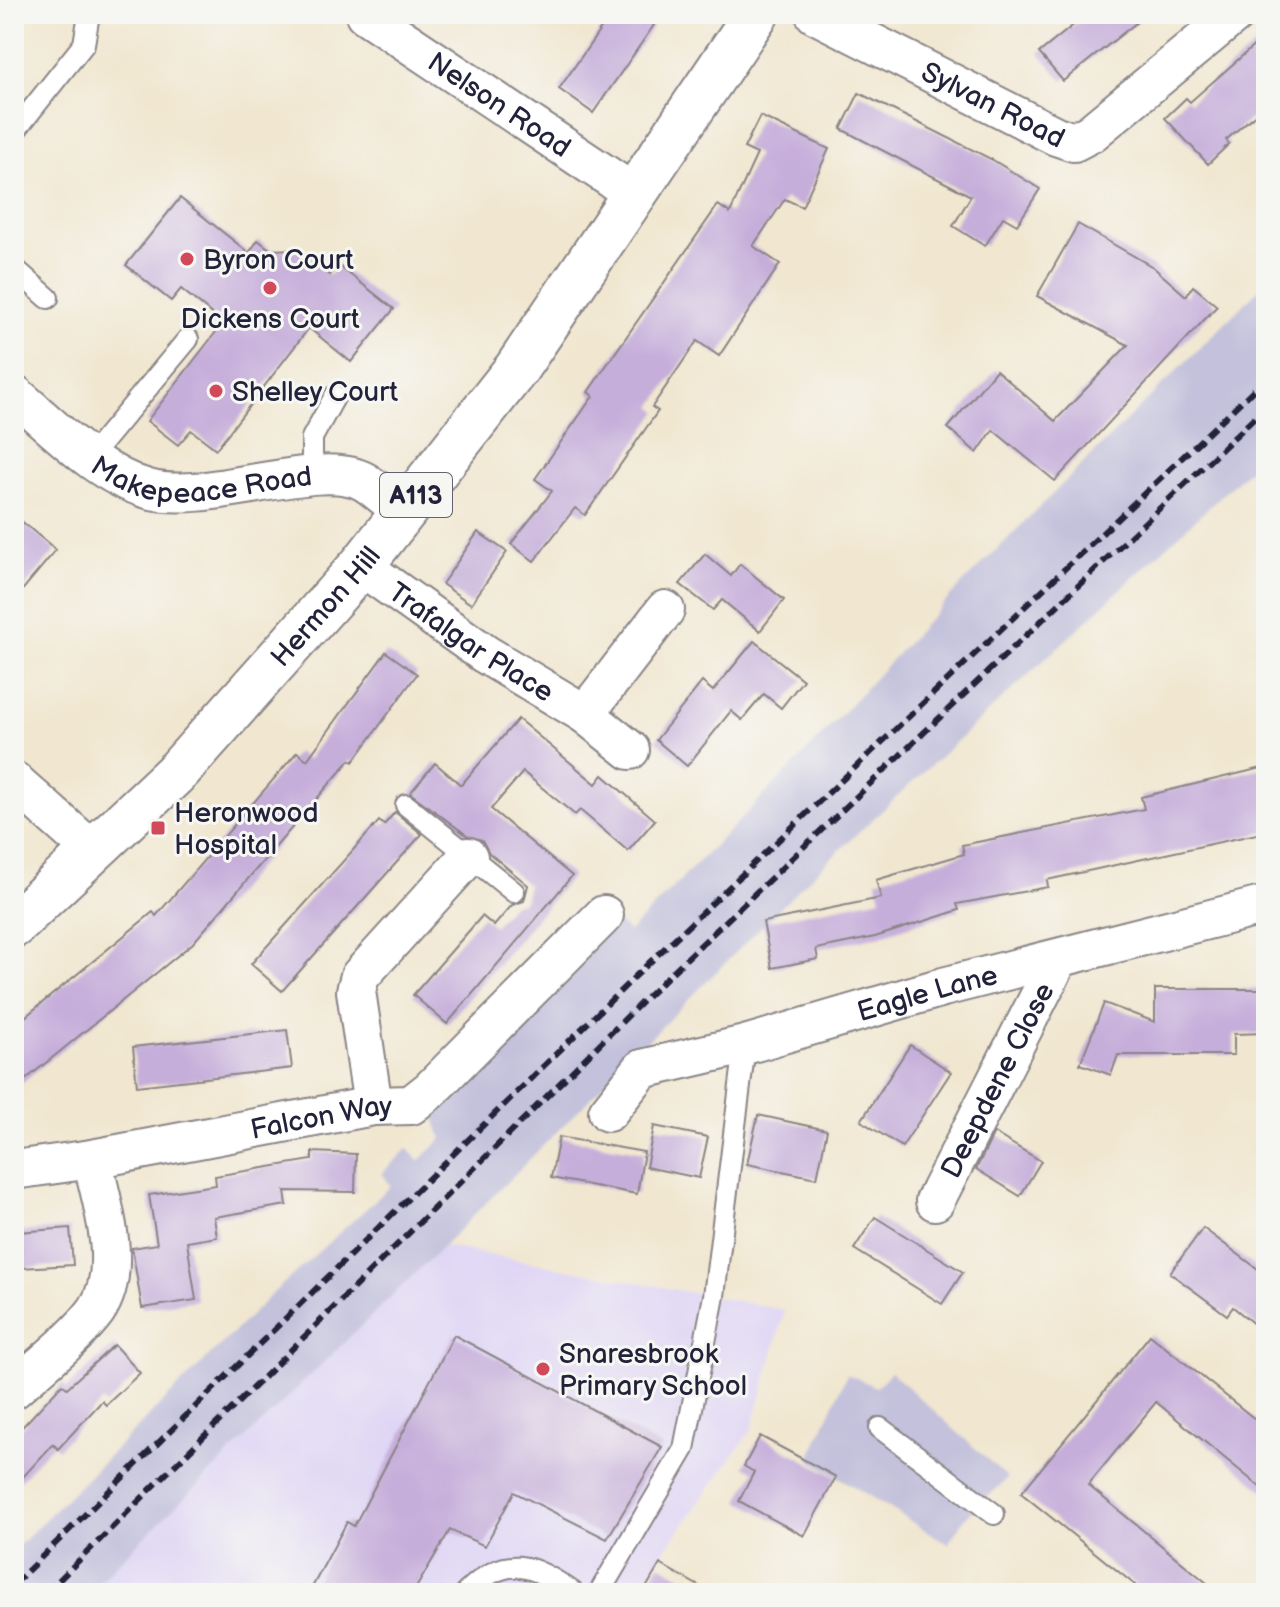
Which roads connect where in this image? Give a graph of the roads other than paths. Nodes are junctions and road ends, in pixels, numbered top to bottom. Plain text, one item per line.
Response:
1 (89, 14) edge
2 (365, 14) edge
3 (756, 14) edge
4 (815, 14) edge
5 (1235, 14) edge
6 (14, 132) edge
7 (633, 193) junction
8 (14, 268) edge
9 (48, 298) dead end
10 (188, 339) dead end
11 (14, 394) edge
12 (335, 396) dead end
13 (90, 457) junction
14 (312, 475) junction
15 (403, 512) junction
16 (361, 566) junction
17 (665, 610) dead end
18 (585, 714) junction
19 (630, 750) dead end
20 (14, 781) edge
21 (406, 805) dead end
22 (94, 852) junction
23 (468, 857) junction
24 (514, 892) dead end
25 (1266, 905) edge
26 (604, 915) dead end
27 (14, 925) edge
28 (1058, 960) junction
29 (745, 1045) junction
30 (373, 1106) junction
31 (608, 1112) dead end
32 (92, 1159) junction
33 (14, 1170) edge
34 (935, 1201) dead end
35 (14, 1389) edge
36 (880, 1428) dead end
37 (994, 1514) dead end
38 (599, 1591) edge
39 (466, 1593) edge
40 (574, 1593) edge

1 - 6 lane
2 - 7 street, Nelson Road
3 - 7 main road, Hermon Hill / A113
4 - 5 street, Sylvan Road
7 - 15 main road, Hermon Hill / A113
8 - 9 lane
10 - 13 lane
11 - 13 street, Makepeace Road
12 - 14 lane
13 - 14 street, Makepeace Road
14 - 15 street, Makepeace Road
15 - 16 main road, Hermon Hill / A113
16 - 18 street, Trafalgar Place
16 - 22 main road, Hermon Hill / A113
17 - 18 street, Trafalgar Place
18 - 19 street, Trafalgar Place
20 - 22 street
21 - 23 lane
22 - 27 main road, Hermon Hill / A113
23 - 24 lane
23 - 30 street
25 - 28 street, Eagle Lane
26 - 30 street, Falcon Way
28 - 29 street, Eagle Lane
28 - 34 street, Deepdene Close
29 - 31 street, Eagle Lane
29 - 38 lane
30 - 32 street, Falcon Way
32 - 33 street, Falcon Way
32 - 35 street
36 - 37 lane
39 - 40 lane

